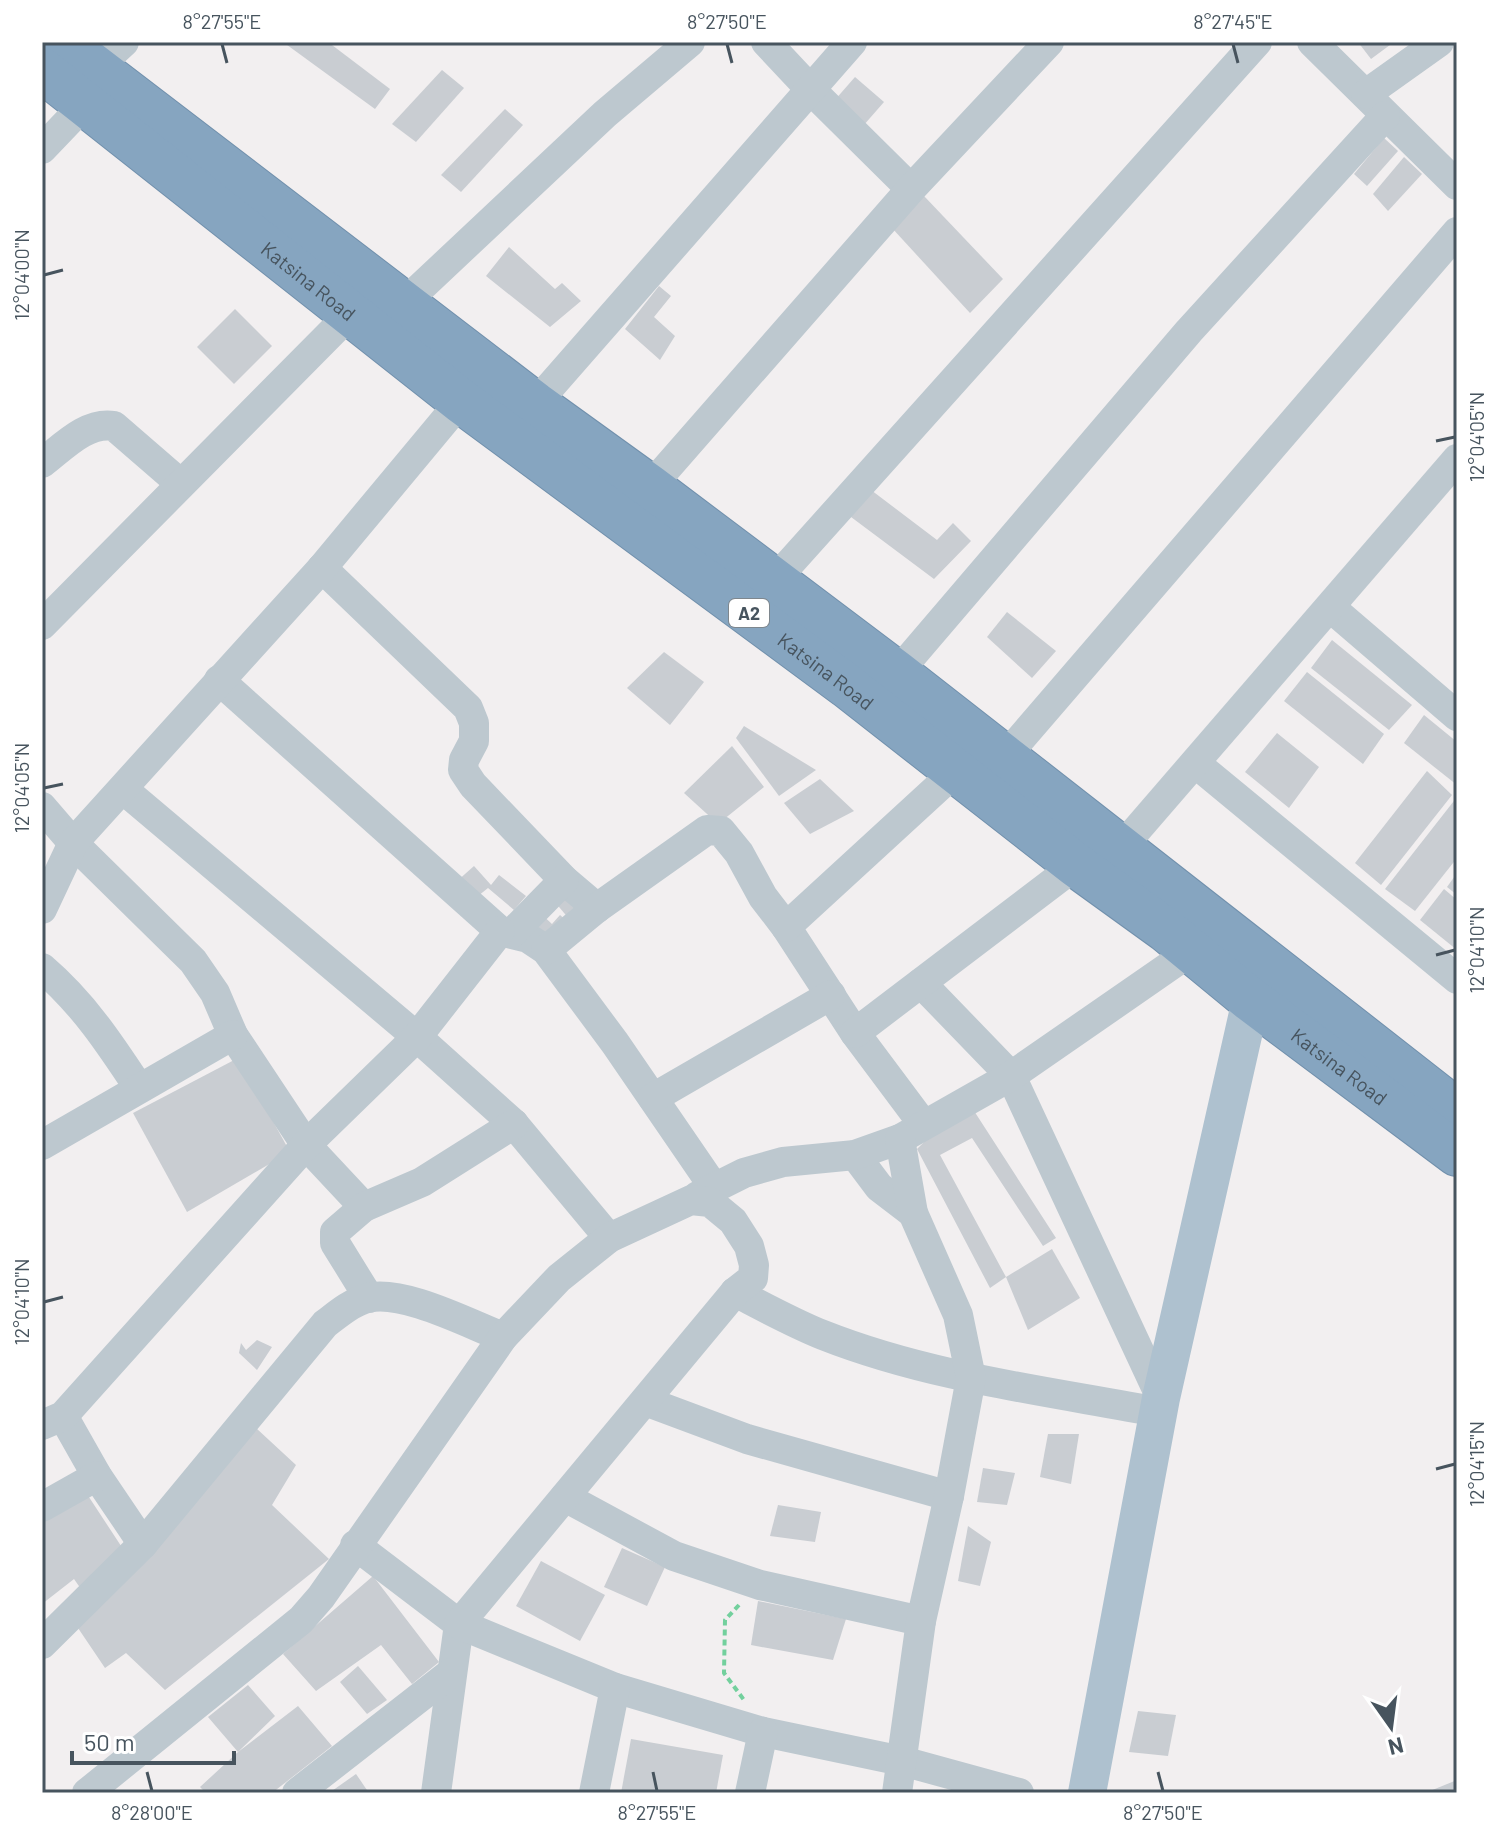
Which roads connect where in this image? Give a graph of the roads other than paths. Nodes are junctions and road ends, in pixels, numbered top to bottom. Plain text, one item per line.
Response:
1 (690, 42) edge
2 (766, 42) edge
3 (852, 42) edge
4 (1049, 42) edge
5 (1257, 42) edge
6 (1312, 42) edge
7 (1439, 42) edge
8 (92, 64) edge
9 (42, 70) edge
10 (811, 90) junction
11 (1376, 105) junction
12 (42, 149) edge
13 (1457, 185) edge
14 (911, 189) junction
15 (1457, 232) edge
16 (404, 303) junction
17 (349, 315) junction
18 (461, 401) junction
19 (535, 404) junction
20 (1457, 459) edge
21 (42, 463) edge
22 (181, 484) junction
23 (650, 487) junction
24 (322, 568) junction
25 (773, 582) junction
26 (1330, 607) junction
27 (42, 625) edge
28 (897, 673) junction
29 (219, 680) junction
30 (1457, 716) edge
31 (1004, 758) junction
32 (1195, 763) junction
33 (956, 771) junction
34 (124, 790) junction
35 (42, 807) edge
36 (73, 843) junction
37 (1121, 848) junction
38 (1076, 865) junction
39 (564, 880) junction
40 (597, 908) junction
41 (42, 909) edge
42 (786, 927) junction
43 (506, 932) junction
44 (546, 950) junction
45 (1190, 952) junction
46 (42, 968) edge
47 (1457, 979) edge
48 (921, 983) junction
49 (1262, 984) junction
50 (831, 995) junction
51 (855, 1033) junction
52 (233, 1035) junction
53 (417, 1037) junction
54 (1011, 1076) junction
55 (139, 1088) junction
56 (653, 1098) junction
57 (1457, 1111) edge
58 (514, 1124) junction
59 (911, 1131) junction
60 (42, 1145) edge
61 (306, 1145) junction
62 (1457, 1154) edge
63 (855, 1155) junction
64 (702, 1193) junction
65 (364, 1207) junction
66 (913, 1213) junction
67 (609, 1238) junction
68 (735, 1292) junction
69 (369, 1298) junction
70 (503, 1337) junction
71 (971, 1378) junction
72 (645, 1401) junction
73 (1160, 1405) junction
74 (53, 1420) edge
75 (97, 1476) junction
76 (949, 1496) junction
77 (565, 1497) junction
78 (42, 1507) edge
79 (143, 1544) junction
80 (355, 1545) junction
81 (921, 1621) junction
82 (459, 1624) junction
83 (42, 1644) edge
84 (451, 1673) junction
85 (615, 1688) junction
86 (758, 1722) junction
87 (902, 1761) junction
88 (87, 1793) edge
89 (297, 1793) edge
90 (436, 1793) edge
91 (594, 1793) edge
92 (750, 1793) edge
93 (897, 1793) edge
94 (1019, 1793) edge
95 (1087, 1793) edge

1 - 16 street
2 - 10 street
3 - 10 street
4 - 14 street
5 - 25 street
6 - 11 street
7 - 11 street
8 - 9 highway, Katsina Road / A2
8 - 12 street
8 - 16 highway, A2
8 - 17 highway, Katsina Road / A2
10 - 14 street
10 - 19 street
11 - 13 street
11 - 28 street
14 - 23 street
15 - 31 street
16 - 19 highway, A2
17 - 18 highway, Katsina Road / A2
17 - 22 street
18 - 24 street
18 - 33 highway, Katsina Road / A2
19 - 23 highway, A2
20 - 26 street
21 - 22 street
22 - 27 street
23 - 25 highway, A2
24 - 29 street
24 - 39 street
25 - 28 highway, A2
26 - 30 street
26 - 32 street
28 - 31 highway, A2
29 - 34 street
29 - 43 street
31 - 37 highway, A2
32 - 37 street
32 - 47 street
33 - 38 highway, Katsina Road / A2
33 - 42 street
34 - 36 street
34 - 53 street
35 - 36 street
36 - 41 street
36 - 52 street
37 - 49 highway, A2
38 - 45 highway, Katsina Road / A2
38 - 48 street
39 - 40 street
39 - 43 street
40 - 42 street
40 - 44 street
42 - 50 street
43 - 44 street
43 - 53 street
44 - 56 street
45 - 49 highway, Katsina Road / A2
45 - 54 street
46 - 55 street
48 - 51 street
48 - 54 street
49 - 57 highway, A2
49 - 62 highway, Katsina Road / A2
49 - 73 main road
50 - 51 street
50 - 56 street
51 - 59 street
52 - 55 street
52 - 61 street
53 - 58 street
53 - 61 street
54 - 59 street
54 - 73 street
55 - 60 street
56 - 64 street
58 - 65 street
58 - 67 street
59 - 63 street
59 - 66 street
61 - 65 street
61 - 74 street
63 - 64 street
63 - 66 street
64 - 67 street
64 - 68 street
65 - 69 street
66 - 71 street
67 - 70 street
68 - 71 street
68 - 72 street
69 - 70 street
69 - 79 street
70 - 80 street
71 - 73 street
71 - 76 street
72 - 76 street
72 - 77 street
73 - 95 main road
74 - 75 street
75 - 78 street
75 - 79 street
76 - 81 street
77 - 81 street
77 - 82 street
79 - 83 street
80 - 82 street
80 - 88 street
81 - 87 street
82 - 84 street
82 - 85 street
84 - 89 street
84 - 90 street
85 - 86 street
85 - 91 street
86 - 87 street
86 - 92 street
87 - 93 street
87 - 94 street

